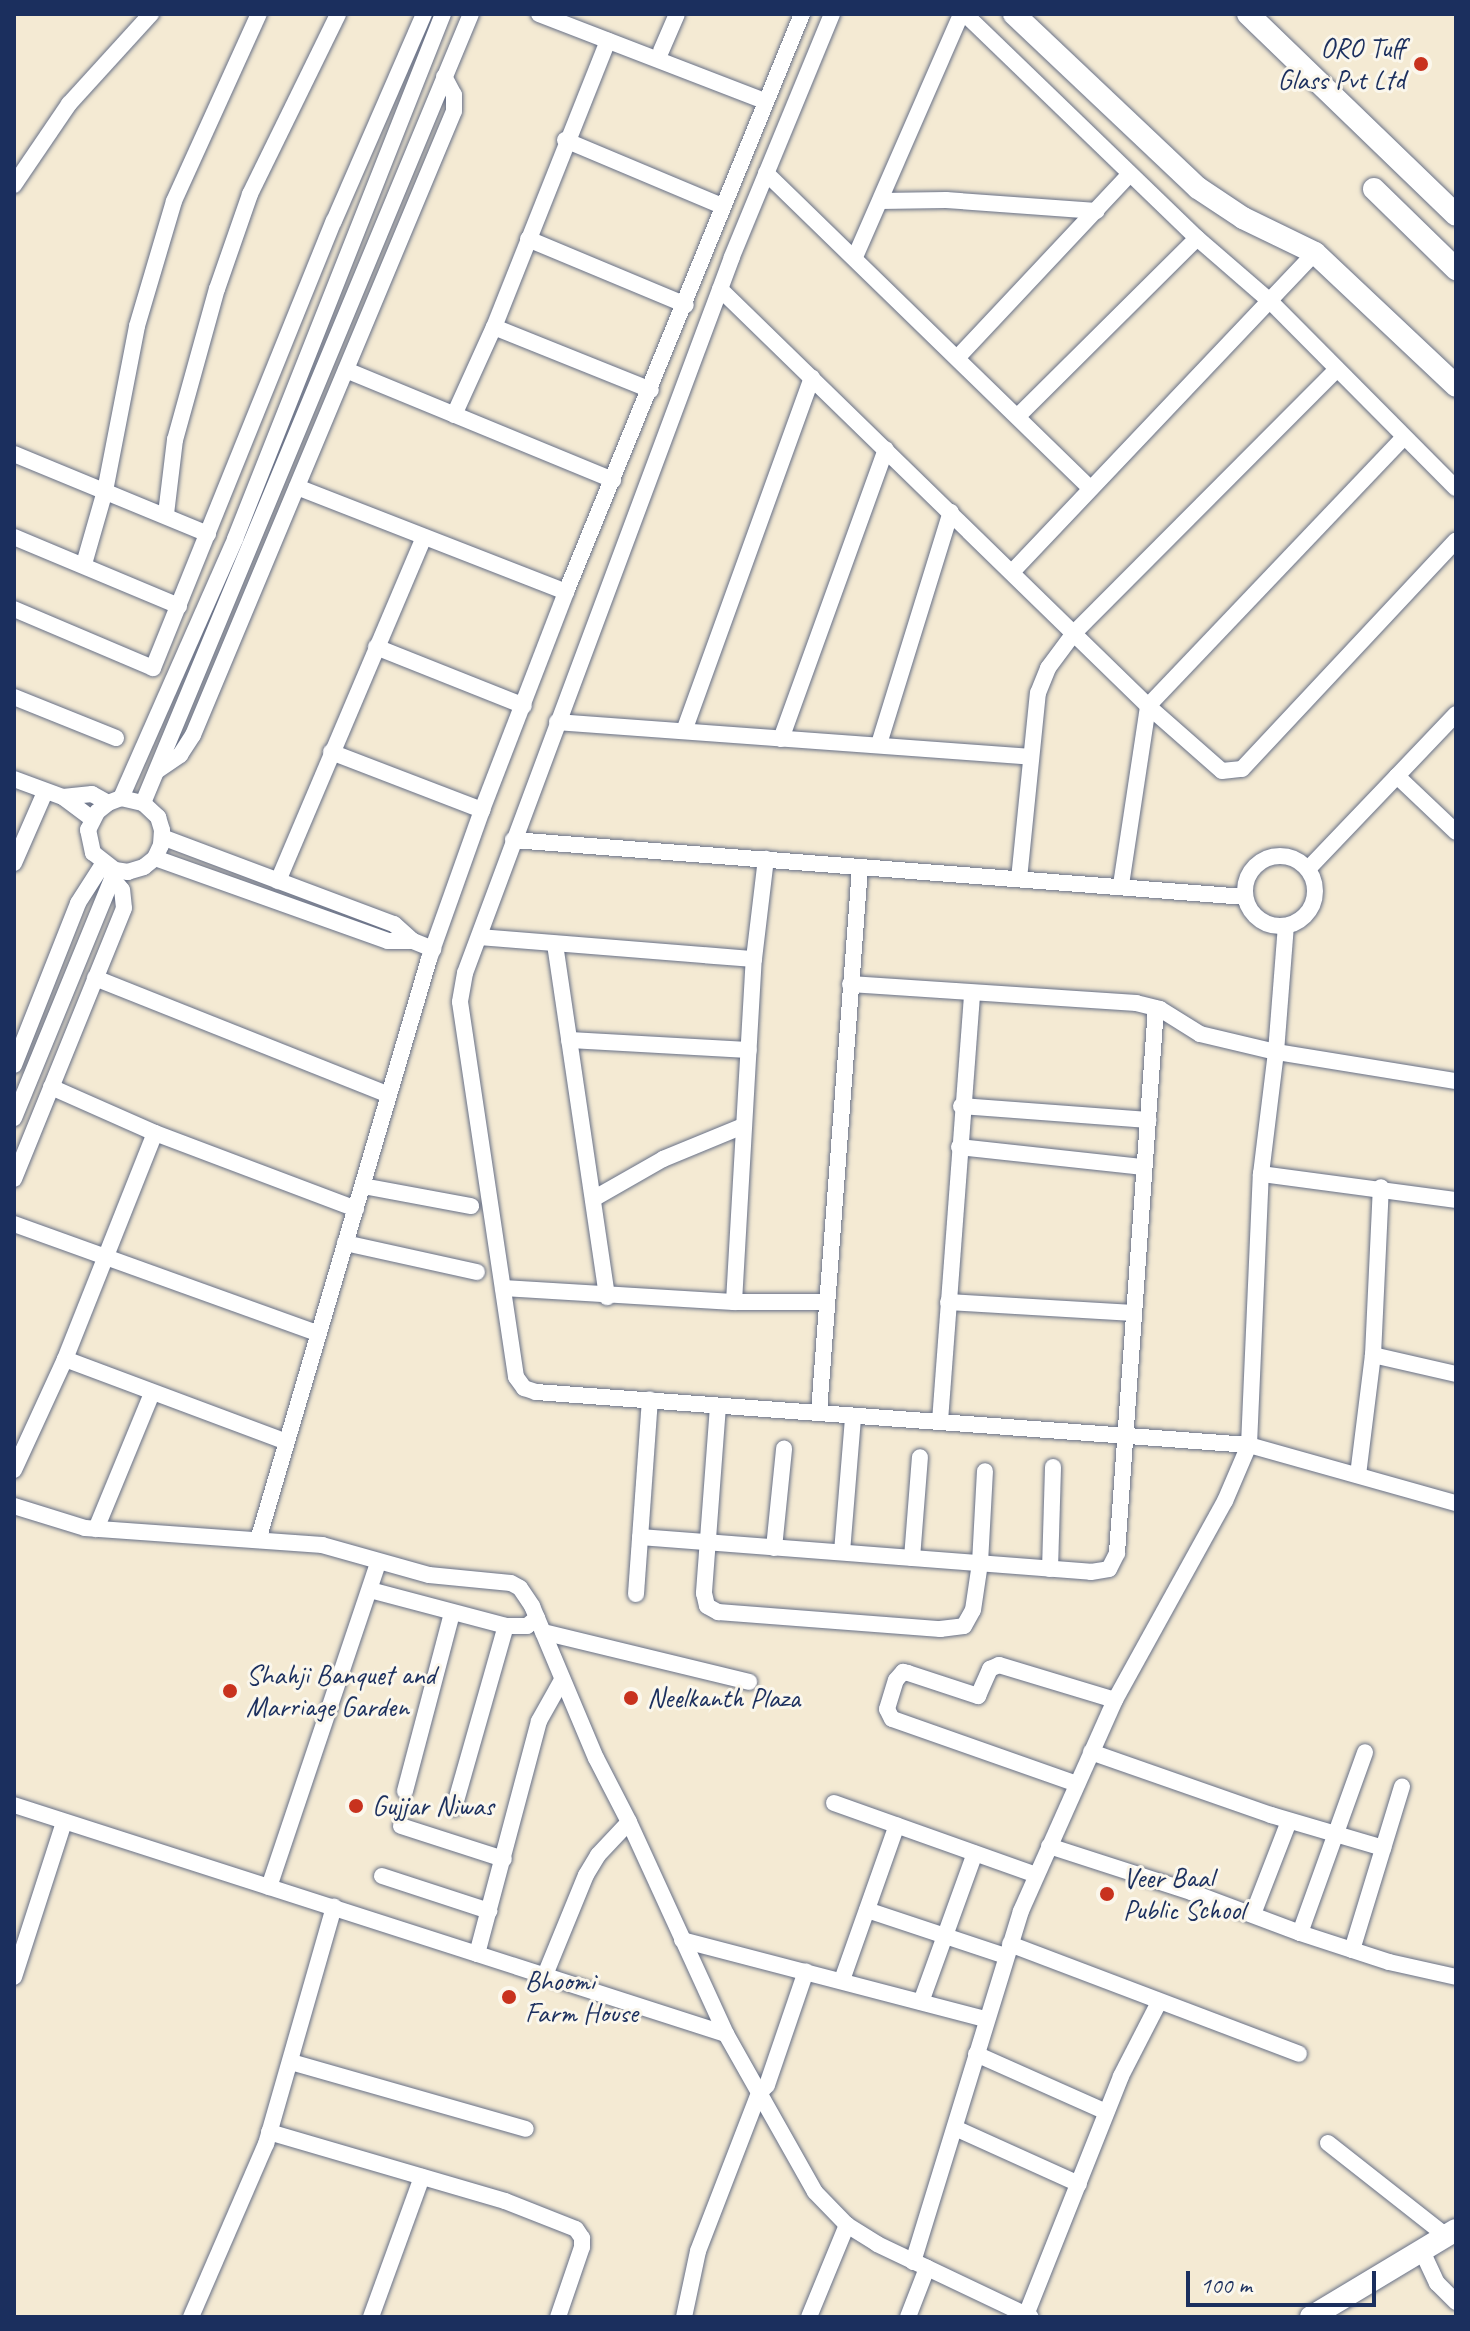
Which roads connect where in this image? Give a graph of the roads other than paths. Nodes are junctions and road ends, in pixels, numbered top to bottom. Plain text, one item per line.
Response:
1 (151, 14) edge
2 (259, 14) edge
3 (338, 14) edge
4 (424, 14) edge
5 (443, 14) edge
6 (471, 14) edge
7 (539, 14) edge
8 (567, 14) edge
9 (677, 14) edge
10 (802, 14) edge
11 (832, 14) edge
12 (963, 14) edge
13 (1014, 14) edge
14 (1248, 14) edge
15 (608, 41) junction
16 (661, 51) junction
17 (444, 76) junction
18 (761, 99) junction
19 (565, 140) junction
20 (766, 173) junction
21 (1130, 174) junction
22 (14, 185) edge
23 (1374, 189) dead end
24 (880, 201) junction
25 (722, 206) junction
26 (1097, 211) junction
27 (1456, 215) edge
28 (1197, 238) junction
29 (528, 239) junction
30 (1315, 253) junction
31 (855, 257) junction
32 (1456, 269) edge
33 (720, 289) junction
34 (1271, 302) junction
35 (686, 305) junction
36 (494, 327) junction
37 (958, 357) junction
38 (346, 370) junction
39 (1336, 370) junction
40 (812, 377) junction
41 (1456, 386) edge
42 (651, 390) junction
43 (454, 415) junction
44 (1018, 416) junction
45 (1404, 437) junction
46 (886, 449) junction
47 (14, 454) edge
48 (613, 480) junction
49 (297, 487) junction
50 (1090, 488) junction
51 (1456, 488) edge
52 (105, 491) junction
53 (951, 512) junction
54 (166, 514) junction
55 (208, 534) junction
56 (14, 537) edge
57 (423, 539) junction
58 (1456, 540) edge
59 (84, 564) junction
60 (1013, 571) junction
61 (566, 592) junction
62 (179, 606) junction
63 (14, 609) edge
64 (1074, 633) junction
65 (376, 647) junction
66 (14, 697) edge
67 (524, 706) junction
68 (1148, 706) junction
69 (1456, 714) edge
70 (557, 722) junction
71 (684, 731) junction
72 (116, 738) dead end
73 (781, 739) junction
74 (879, 744) junction
75 (331, 752) junction
76 (1031, 757) junction
77 (158, 770) junction
78 (1397, 776) junction
79 (14, 779) edge
80 (45, 792) junction
81 (63, 797) junction
82 (114, 800) junction
83 (143, 803) junction
84 (482, 810) junction
85 (92, 819) junction
86 (1456, 832) edge
87 (162, 837) junction
88 (513, 840) junction
89 (155, 858) junction
90 (766, 859) junction
91 (14, 863) edge
92 (860, 868) junction
93 (1308, 869) junction
94 (110, 871) junction
95 (1019, 879) junction
96 (278, 881) junction
97 (1121, 885) junction
98 (1245, 897) junction
99 (1286, 926) junction
100 (479, 937) junction
101 (413, 941) junction
102 (555, 944) junction
103 (433, 949) junction
104 (754, 959) junction
105 (95, 978) junction
106 (850, 984) junction
107 (972, 994) junction
108 (1156, 1008) junction
109 (569, 1040) junction
110 (749, 1050) junction
111 (1276, 1052) junction
112 (14, 1065) edge
113 (1456, 1081) edge
114 (51, 1087) junction
115 (389, 1095) junction
116 (961, 1106) junction
117 (14, 1118) edge
118 (1148, 1120) junction
119 (743, 1126) junction
120 (155, 1133) junction
121 (959, 1147) junction
122 (1144, 1167) junction
123 (1261, 1174) junction
124 (14, 1179) edge
125 (363, 1186) junction
126 (1381, 1187) junction
127 (593, 1199) junction
128 (1456, 1200) edge
129 (471, 1206) dead end
130 (356, 1209) junction
131 (14, 1224) edge
132 (345, 1243) junction
133 (104, 1256) junction
134 (477, 1272) dead end
135 (503, 1288) junction
136 (607, 1297) junction
137 (734, 1302) junction
138 (826, 1302) junction
139 (948, 1302) junction
140 (1134, 1313) junction
141 (317, 1333) junction
142 (1373, 1355) junction
143 (65, 1359) junction
144 (1456, 1374) edge
145 (152, 1393) junction
146 (650, 1400) junction
147 (718, 1406) junction
148 (819, 1412) junction
149 (853, 1418) junction
150 (940, 1421) junction
151 (1124, 1435) junction
152 (284, 1441) junction
153 (1249, 1445) junction
154 (784, 1449) dead end
155 (920, 1457) dead end
156 (1053, 1467) dead end
157 (14, 1470) edge
158 (985, 1471) dead end
159 (1358, 1475) junction
160 (1456, 1503) edge
161 (14, 1506) edge
162 (96, 1529) junction
163 (640, 1537) junction
164 (258, 1540) junction
165 (706, 1544) junction
166 (774, 1548) junction
167 (842, 1552) junction
168 (912, 1558) junction
169 (980, 1563) junction
170 (378, 1564) junction
171 (1050, 1569) junction
172 (370, 1590) junction
173 (636, 1594) dead end
174 (452, 1613) junction
175 (540, 1625) junction
176 (506, 1626) junction
177 (562, 1680) junction
178 (749, 1682) dead end
179 (1115, 1700) junction
180 (1091, 1752) junction
181 (1365, 1752) dead end
182 (1077, 1784) junction
183 (1402, 1786) dead end
184 (405, 1791) dead end
185 (834, 1803) dead end
186 (14, 1805) edge
187 (454, 1808) dead end
188 (1289, 1821) junction
189 (64, 1822) junction
190 (629, 1822) junction
191 (897, 1825) junction
192 (401, 1826) dead end
193 (1336, 1833) junction
194 (1049, 1846) junction
195 (1383, 1848) junction
196 (975, 1853) junction
197 (504, 1859) junction
198 (1036, 1875) junction
199 (382, 1876) dead end
200 (269, 1887) junction
201 (334, 1907) junction
202 (867, 1910) junction
203 (489, 1911) junction
204 (1253, 1914) junction
205 (1300, 1933) junction
206 (944, 1936) junction
207 (682, 1940) junction
208 (1008, 1950) junction
209 (1352, 1950) junction
210 (477, 1954) junction
211 (806, 1971) junction
212 (545, 1975) junction
213 (14, 1977) edge
214 (1456, 1977) edge
215 (842, 1980) junction
216 (921, 2002) junction
217 (1159, 2002) junction
218 (986, 2019) junction
219 (726, 2034) junction
220 (976, 2054) junction
221 (1299, 2054) dead end
222 (291, 2062) junction
223 (759, 2093) junction
224 (1106, 2112) junction
225 (955, 2128) junction
226 (526, 2129) dead end
227 (269, 2132) junction
228 (1328, 2143) dead end
229 (422, 2177) junction
230 (1079, 2184) junction
231 (847, 2225) junction
232 (1451, 2233) edge
233 (1421, 2249) junction
234 (920, 2265) junction
235 (1456, 2302) edge
236 (1029, 2316) edge
237 (191, 2317) edge
238 (371, 2317) edge
239 (558, 2317) edge
240 (684, 2317) edge
241 (809, 2317) edge
242 (908, 2317) edge
243 (1311, 2317) edge

1 - 22 street
2 - 52 street
3 - 54 street
4 - 55 street
5 - 82 street
6 - 17 street
7 - 15 street
8 - 16 street
9 - 16 street
10 - 18 street
11 - 20 street
12 - 21 street
12 - 24 street
13 - 30 main road
14 - 27 main road
15 - 18 street
15 - 19 street
16 - 18 street
17 - 38 street
17 - 77 street
18 - 25 street
19 - 25 street
19 - 29 street
20 - 31 street
20 - 33 street
21 - 26 street
21 - 28 street
23 - 32 main road
24 - 26 street
24 - 31 street
25 - 35 street
26 - 37 street
28 - 34 street
28 - 44 street
29 - 35 street
29 - 36 street
30 - 34 street
30 - 41 main road
31 - 37 street
33 - 40 street
33 - 70 street
34 - 39 street
34 - 50 street
35 - 42 street
36 - 42 street
36 - 43 street
37 - 44 street
38 - 43 street
38 - 49 street
39 - 45 street
39 - 64 street
40 - 46 street
40 - 71 street
42 - 48 street
43 - 48 street
44 - 50 street
45 - 51 street
45 - 68 street
46 - 53 street
46 - 73 street
47 - 52 street
48 - 61 street
49 - 57 street
49 - 77 street
50 - 60 street
52 - 54 street
52 - 59 street
53 - 60 street
53 - 74 street
54 - 55 street
55 - 62 street
56 - 59 street
57 - 61 street
57 - 65 street
58 - 68 street
59 - 62 street
60 - 64 street
61 - 67 street
62 - 63 street
64 - 68 street
64 - 76 street
65 - 67 street
65 - 75 street
66 - 72 street
67 - 84 street
68 - 97 street
69 - 78 street
70 - 71 street
70 - 88 street
71 - 73 street
73 - 74 street
74 - 76 street
75 - 84 street
75 - 96 street
76 - 95 street
77 - 83 street
78 - 86 street
78 - 93 street
79 - 80 street
80 - 81 street
80 - 91 street
81 - 82 street
81 - 85 street
82 - 83 street
82 - 85 street
83 - 87 street
84 - 103 street
85 - 94 street
87 - 89 street
87 - 96 street
88 - 90 street
88 - 100 street
89 - 94 street
89 - 101 street
90 - 92 street
90 - 104 street
92 - 95 street
92 - 106 street
93 - 98 street
93 - 99 street
94 - 105 street
94 - 112 street
94 - 117 street
95 - 97 street
96 - 101 street
97 - 98 street
98 - 99 street
99 - 111 street
100 - 102 street
100 - 135 street
101 - 103 street
102 - 104 street
102 - 109 street
103 - 115 street
104 - 110 street
105 - 114 street
105 - 115 street
106 - 107 street
106 - 138 street
107 - 108 street
107 - 116 street
108 - 111 street
108 - 118 street
109 - 110 street
109 - 127 street
110 - 119 street
111 - 113 street
111 - 123 street
114 - 120 street
114 - 124 street
115 - 125 street
116 - 118 street
116 - 121 street
118 - 122 street
119 - 127 street
119 - 137 street
120 - 130 street
120 - 133 street
121 - 122 street
121 - 139 street
122 - 140 street
123 - 126 street
123 - 153 street
125 - 129 street
125 - 130 street
126 - 128 street
126 - 142 street
127 - 136 street
130 - 132 street
131 - 133 street
132 - 134 street
132 - 141 street
133 - 141 street
133 - 143 street
135 - 136 street
135 - 146 street
136 - 137 street
137 - 138 street
138 - 148 street
139 - 140 street
139 - 150 street
140 - 151 street
141 - 152 street
142 - 144 street
142 - 159 street
143 - 145 street
143 - 157 street
145 - 152 street
145 - 162 street
146 - 147 street
146 - 163 street
147 - 148 street
147 - 165 street
148 - 149 street
149 - 150 street
149 - 167 street
150 - 151 street
151 - 153 street
151 - 171 street
152 - 164 street
153 - 159 street
153 - 179 street
154 - 166 street
155 - 168 street
156 - 171 street
158 - 169 street
159 - 160 street
161 - 162 street
162 - 164 street
163 - 165 street
163 - 173 street
164 - 170 street
165 - 166 street
165 - 169 street
166 - 167 street
167 - 168 street
168 - 169 street
169 - 171 street
170 - 172 street
170 - 175 street
172 - 174 street
172 - 200 street
174 - 176 street
174 - 184 street
175 - 176 street
175 - 177 street
175 - 178 street
176 - 187 street
177 - 190 street
177 - 197 street
179 - 180 street
179 - 182 street
180 - 182 street
180 - 188 street
181 - 193 street
182 - 194 street
183 - 195 street
185 - 191 street
186 - 189 street
188 - 193 street
188 - 204 street
189 - 200 street
189 - 213 street
190 - 207 street
190 - 212 street
191 - 196 street
191 - 202 street
192 - 197 street
193 - 195 street
193 - 205 street
194 - 198 street
194 - 204 street
195 - 209 street
196 - 198 street
196 - 206 street
197 - 203 street
198 - 208 street
199 - 203 street
200 - 201 street
201 - 210 street
201 - 222 street
202 - 206 street
202 - 215 street
203 - 210 street
204 - 205 street
205 - 209 street
206 - 208 street
206 - 216 street
207 - 211 street
207 - 219 street
208 - 217 street
208 - 218 street
209 - 214 street
210 - 212 street
211 - 215 street
211 - 223 street
212 - 219 street
215 - 216 street
216 - 218 street
217 - 221 street
217 - 224 street
218 - 220 street
219 - 223 street
220 - 224 street
220 - 225 street
222 - 226 street
222 - 227 street
223 - 231 street
223 - 240 street
224 - 230 street
225 - 230 street
225 - 234 street
227 - 229 street
227 - 237 street
228 - 232 street
229 - 238 street
229 - 239 street
230 - 236 street
231 - 234 street
231 - 241 street
232 - 233 main road
233 - 235 street
233 - 243 main road
234 - 236 street
234 - 242 street

